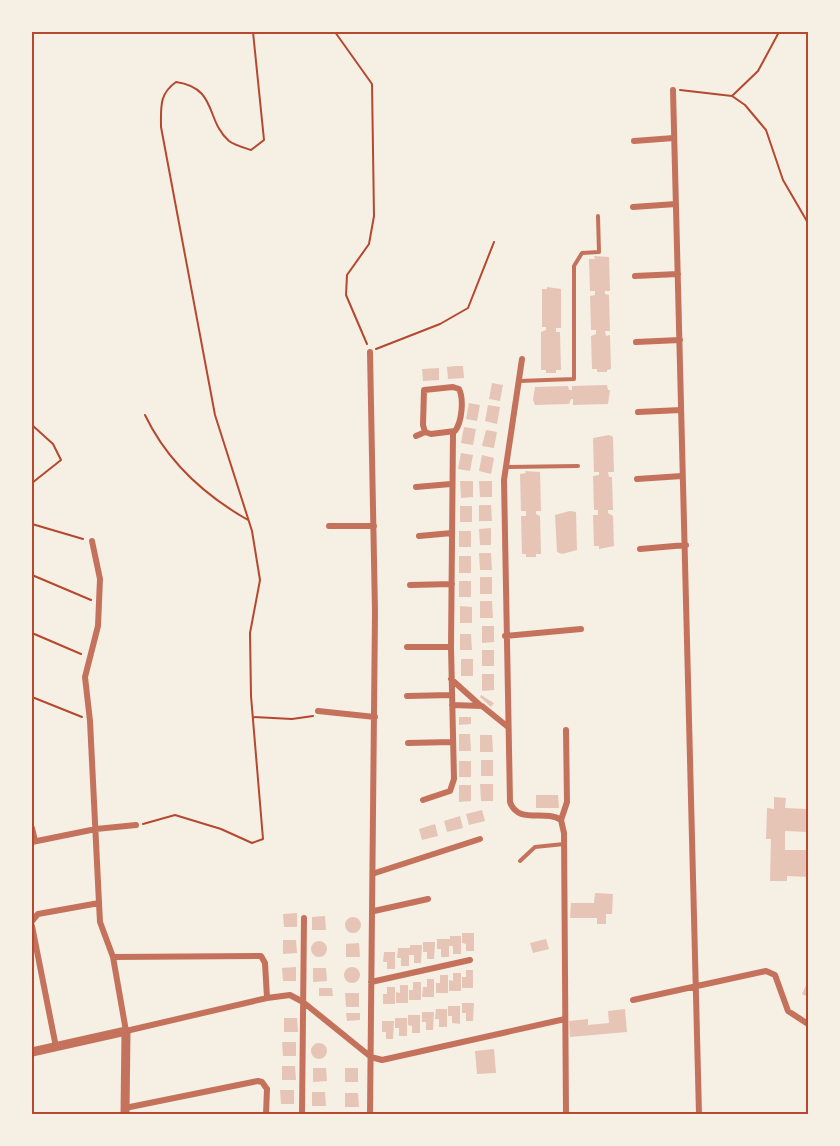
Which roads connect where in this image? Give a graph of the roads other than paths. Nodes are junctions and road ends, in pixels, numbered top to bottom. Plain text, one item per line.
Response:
1 (673, 90) road end
2 (674, 138) junction
3 (634, 141) dead end
4 (676, 204) junction
5 (633, 207) dead end
6 (598, 216) dead end
7 (678, 274) junction
8 (635, 276) dead end
9 (680, 340) junction
10 (636, 342) dead end
11 (370, 352) road end
12 (522, 358) dead end
13 (519, 381) junction
14 (681, 410) junction
15 (638, 412) dead end
16 (425, 432) junction
17 (453, 432) junction
18 (416, 436) dead end
19 (578, 466) dead end
20 (506, 467) junction
21 (682, 476) junction
22 (638, 479) dead end
23 (451, 484) junction
24 (416, 487) dead end
25 (329, 526) dead end
26 (374, 526) junction
27 (452, 533) junction
28 (419, 536) dead end
29 (92, 542) road end
30 (686, 545) junction
31 (640, 549) dead end
32 (452, 584) junction
33 (410, 585) dead end
34 (581, 629) dead end
35 (505, 636) junction
36 (407, 647) dead end
37 (451, 647) junction
38 (452, 679) junction
39 (452, 695) junction
40 (407, 696) dead end
41 (452, 705) junction
42 (482, 706) junction
43 (318, 711) road end
44 (375, 717) junction
45 (508, 727) junction
46 (566, 730) dead end
47 (452, 742) junction
48 (408, 743) dead end
49 (423, 800) dead end
50 (561, 820) junction
51 (136, 825) road end
52 (32, 828) edge
53 (96, 829) junction
54 (480, 839) dead end
55 (33, 842) edge
56 (564, 844) junction
57 (520, 861) dead end
58 (375, 873) junction
59 (429, 899) dead end
60 (99, 903) junction
61 (374, 911) junction
62 (304, 918) dead end
63 (32, 923) edge
64 (113, 957) junction
65 (470, 960) dead end
66 (371, 982) junction
67 (695, 985) junction
68 (267, 998) junction
69 (633, 999) dead end
70 (303, 1002) junction
71 (566, 1019) junction
72 (808, 1024) edge
73 (126, 1031) junction
74 (56, 1047) junction
75 (32, 1052) edge
76 (371, 1057) junction
77 (125, 1111) edge
78 (266, 1114) edge
79 (303, 1114) edge
80 (370, 1114) edge
81 (566, 1114) edge
82 (699, 1114) edge

1 - 2 street
2 - 3 street
2 - 4 street
4 - 5 street
4 - 7 street
6 - 13 lane
7 - 8 street
7 - 9 street
9 - 10 street
9 - 14 street
11 - 26 street
12 - 13 street
13 - 20 street
14 - 15 street
14 - 21 street
16 - 17 street
16 - 17 street
16 - 18 street
17 - 23 street
19 - 20 lane
20 - 35 street
21 - 22 street
21 - 30 street
23 - 24 street
23 - 27 street
25 - 26 street
26 - 44 street
27 - 28 street
27 - 32 street
29 - 53 street
30 - 31 street
30 - 67 street
32 - 33 street
32 - 37 street
34 - 35 street
35 - 45 street
36 - 37 street
37 - 38 street
38 - 39 street
38 - 42 street
39 - 40 street
39 - 41 street
41 - 42 street
41 - 47 street
42 - 45 street
43 - 44 street
44 - 58 street
45 - 50 street
46 - 50 street
47 - 48 street
47 - 49 street
50 - 56 street
51 - 53 street
52 - 55 street
53 - 55 street
53 - 60 street
54 - 58 street
56 - 57 lane
56 - 71 street
58 - 61 street
59 - 61 street
60 - 63 street
60 - 64 street
61 - 66 street
62 - 70 street
63 - 74 street
64 - 68 street
64 - 73 street
65 - 66 street
66 - 76 street
67 - 69 street
67 - 72 street
67 - 82 street
68 - 70 street
68 - 73 street
70 - 76 street
70 - 79 street
71 - 76 street
71 - 81 street
73 - 74 street
73 - 77 street
74 - 75 street
76 - 80 street
77 - 78 street

